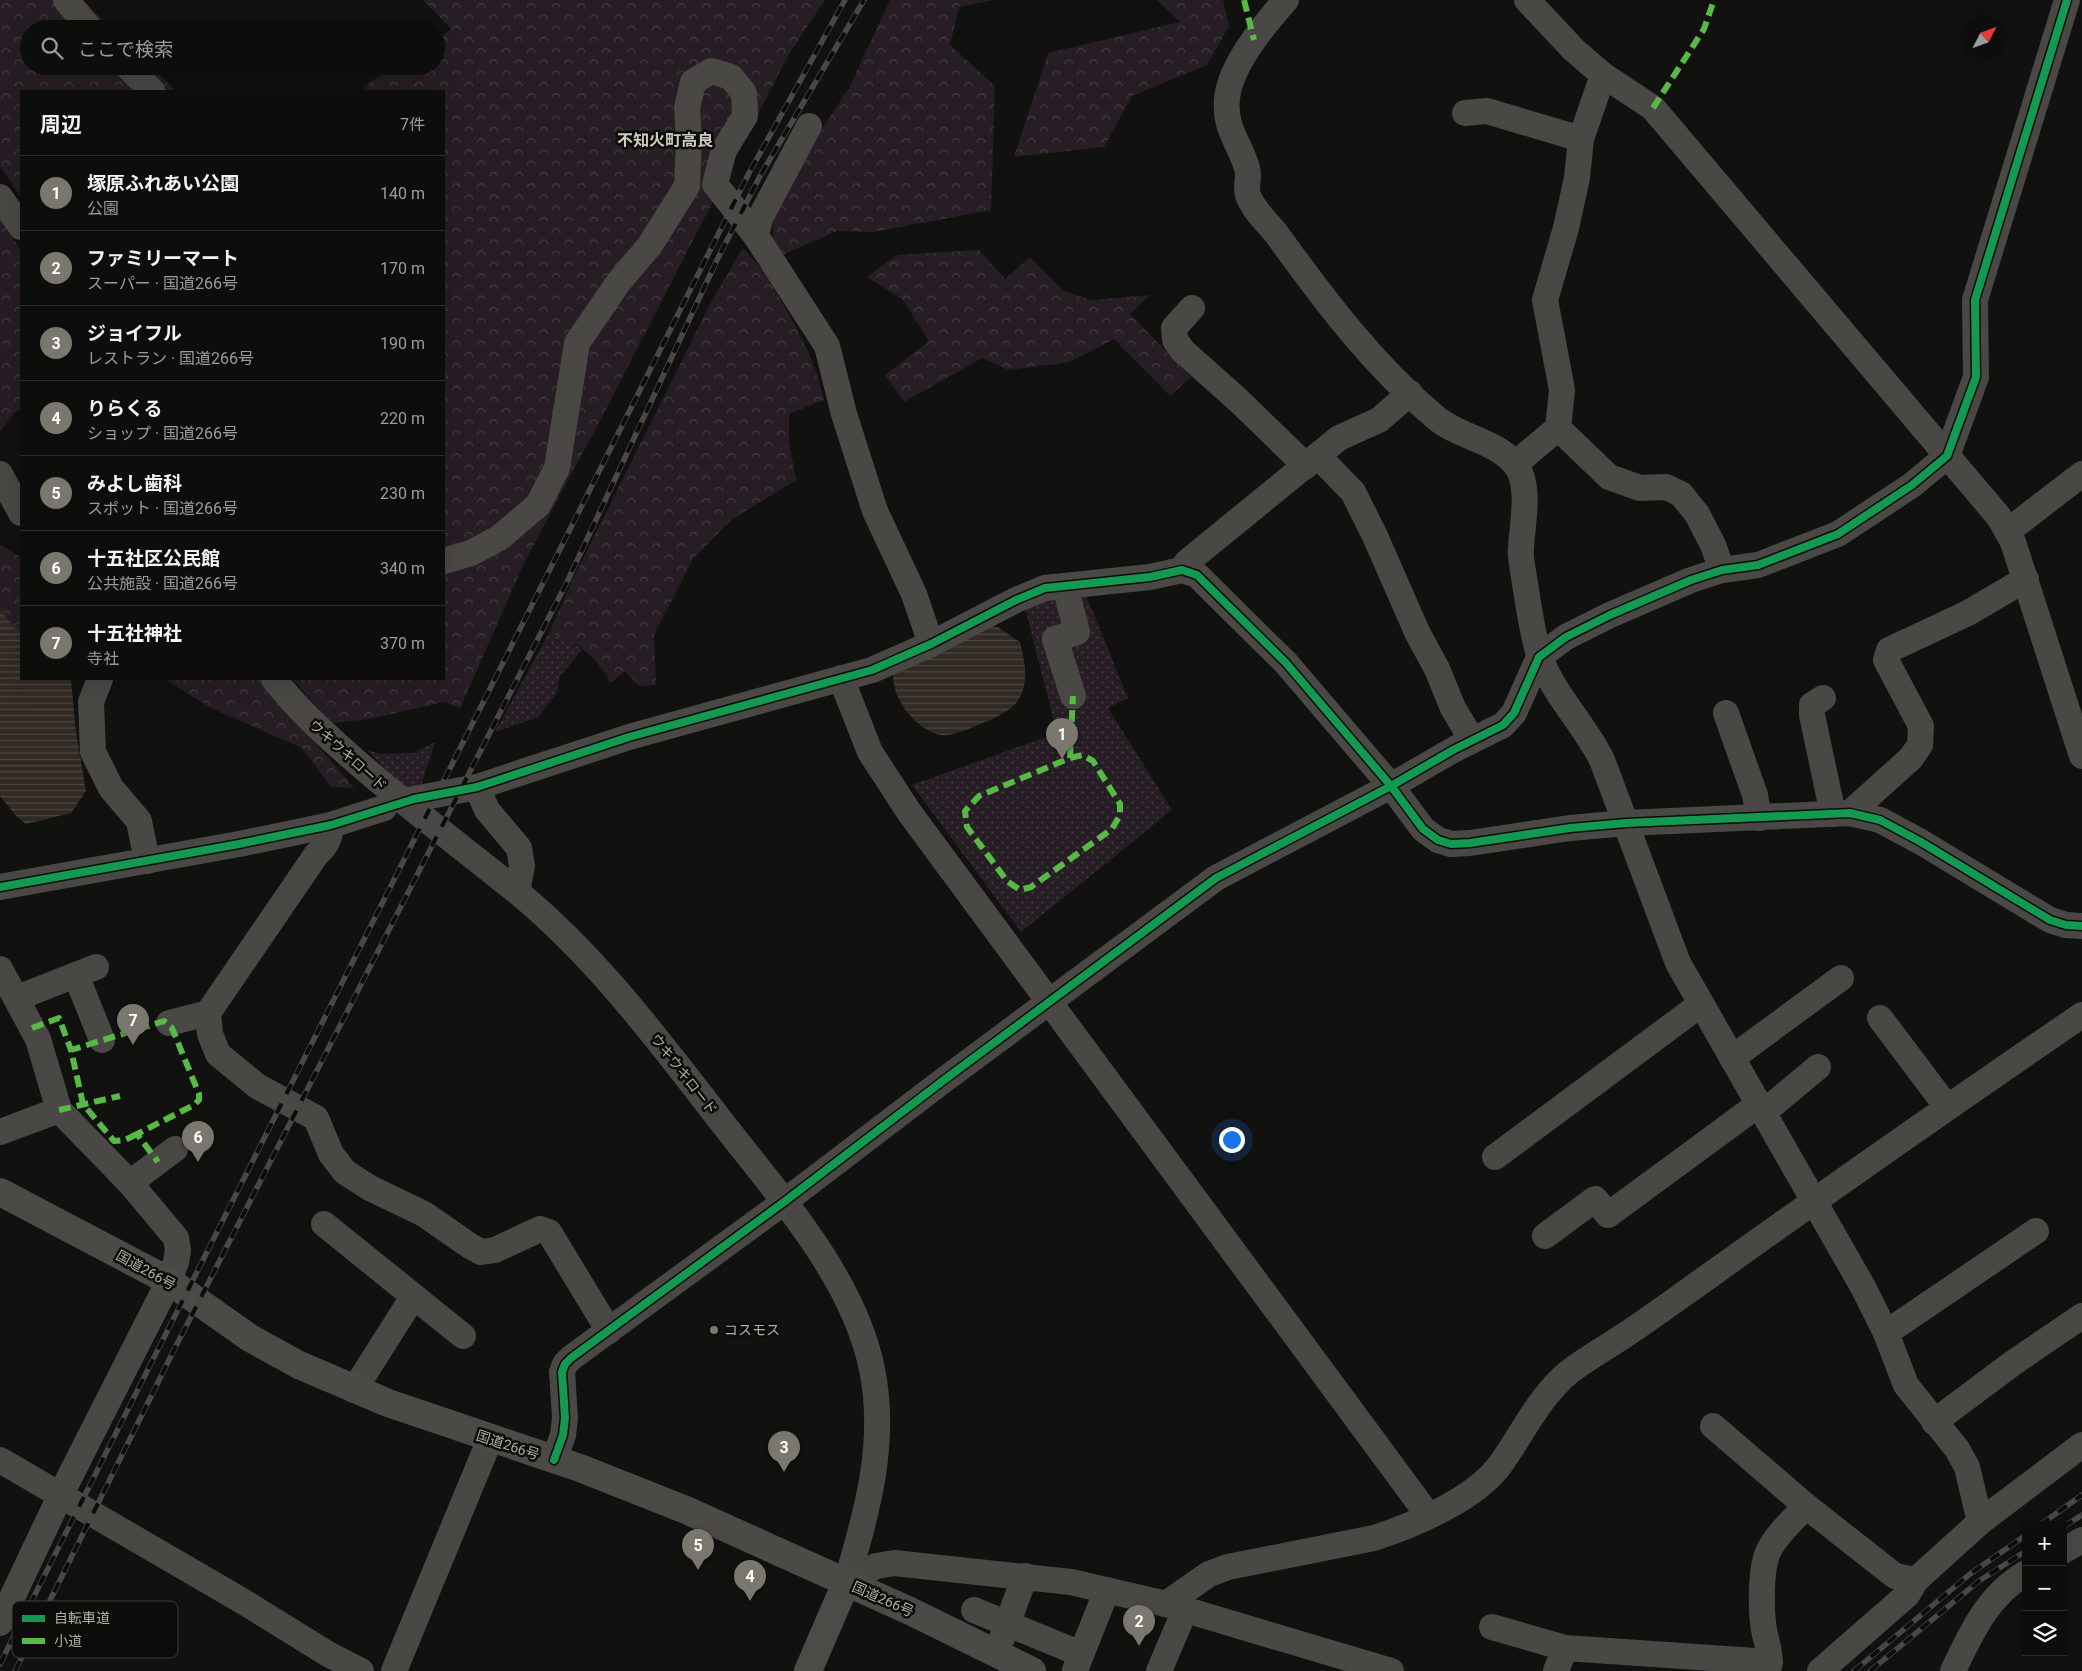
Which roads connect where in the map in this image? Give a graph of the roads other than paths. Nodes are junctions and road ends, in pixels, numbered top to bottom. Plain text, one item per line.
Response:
1 (66, 0) edge
2 (1286, 0) edge
3 (1527, 0) edge
4 (2067, 0) edge
5 (83, 20) edge
6 (136, 75) edge
7 (1602, 75) junction
8 (151, 90) edge
9 (1465, 113) dead end
10 (809, 126) dead end
11 (1580, 139) junction
12 (0, 197) edge
13 (20, 226) edge
14 (756, 236) junction
15 (1192, 308) dead end
16 (1410, 393) junction
17 (1558, 428) junction
18 (1947, 456) junction
19 (1312, 461) junction
20 (1515, 464) junction
21 (0, 474) edge
22 (2082, 474) edge
23 (20, 512) edge
24 (2008, 531) junction
25 (445, 561) edge
26 (1182, 570) junction
27 (1722, 570) junction
28 (2026, 579) junction
29 (1065, 586) junction
30 (931, 644) junction
31 (1540, 657) junction
32 (841, 678) junction
33 (100, 680) edge
34 (275, 680) edge
35 (1073, 696) dead end
36 (1823, 698) dead end
37 (1726, 713) dead end
38 (1472, 740) junction
39 (2082, 756) edge
40 (1391, 786) junction
41 (477, 787) junction
42 (414, 799) dead end
43 (384, 808) dead end
44 (1842, 814) junction
45 (1759, 818) junction
46 (1626, 823) junction
47 (331, 825) junction
48 (147, 861) junction
49 (0, 887) edge
50 (517, 891) junction
51 (2082, 926) edge
52 (0, 969) edge
53 (1841, 978) dead end
54 (17, 998) junction
55 (1049, 1002) junction
56 (1701, 1004) junction
57 (208, 1013) junction
58 (2082, 1016) edge
59 (1880, 1018) dead end
60 (169, 1023) dead end
61 (102, 1040) dead end
62 (1732, 1058) junction
63 (1818, 1067) dead end
64 (1947, 1107) junction
65 (1762, 1108) junction
66 (59, 1110) junction
67 (0, 1132) edge
68 (175, 1149) dead end
69 (1495, 1157) dead end
70 (135, 1179) junction
71 (0, 1192) edge
72 (1814, 1201) junction
73 (784, 1202) junction
74 (324, 1224) dead end
75 (2036, 1231) dead end
76 (1545, 1236) dead end
77 (169, 1281) junction
78 (413, 1297) junction
79 (2082, 1316) edge
80 (609, 1331) junction
81 (1886, 1333) junction
82 (463, 1336) dead end
83 (354, 1390) junction
84 (1934, 1422) junction
85 (1713, 1426) dead end
86 (490, 1439) junction
87 (2082, 1445) edge
88 (0, 1460) edge
89 (554, 1460) junction
90 (61, 1494) junction
91 (1806, 1506) junction
92 (1428, 1515) junction
93 (1980, 1522) junction
94 (2082, 1540) edge
95 (2067, 1549) edge
96 (2022, 1575) edge
97 (1025, 1576) junction
98 (1916, 1580) junction
99 (846, 1583) junction
100 (1107, 1590) junction
101 (976, 1605) dead end
102 (1176, 1607) junction
103 (0, 1622) edge
104 (1008, 1623) junction
105 (1492, 1627) dead end
106 (996, 1652) junction
107 (1560, 1660) edge
108 (1078, 1663) edge
109 (1769, 1667) edge
110 (1026, 1670) edge
111 (361, 1671) edge
112 (394, 1671) edge
113 (808, 1671) edge
114 (1159, 1671) edge
115 (1391, 1671) edge
116 (1820, 1671) edge
117 (1953, 1671) edge

1 - 5 street
2 - 16 street
3 - 7 street
4 - 18 street
6 - 8 street
7 - 11 street
7 - 18 street
9 - 11 street
10 - 14 street
11 - 17 street
12 - 13 street
14 - 25 street
14 - 30 street
15 - 19 street
16 - 19 street
16 - 20 street
17 - 20 street
17 - 27 street
18 - 24 street
18 - 27 street
19 - 26 street
19 - 38 street
20 - 31 street
21 - 23 street
22 - 24 street
24 - 28 street
26 - 29 street
26 - 40 street
27 - 31 street
28 - 39 street
28 - 44 street
29 - 30 street
29 - 35 street
30 - 32 street
31 - 38 street
31 - 46 street
32 - 41 street
32 - 55 street
33 - 48 street
34 - 50 street, ウキウキロード
36 - 44 street
37 - 45 street
38 - 40 street
40 - 46 street
40 - 55 street
41 - 42 street
41 - 50 street
43 - 47 street
44 - 45 street
44 - 51 street
45 - 46 street
46 - 56 street
47 - 48 street
47 - 57 street
48 - 49 street
50 - 73 street, ウキウキロード
52 - 54 street
53 - 62 street
54 - 61 street
54 - 66 street
55 - 73 street
55 - 92 street
56 - 62 street
56 - 69 street
57 - 60 street
57 - 80 street
58 - 64 street
59 - 64 street
62 - 65 street
63 - 65 street
64 - 72 street
65 - 72 street
65 - 76 street
66 - 67 street
66 - 70 street
68 - 70 street
70 - 77 street
71 - 77 highway, 国道266号
72 - 81 street
72 - 92 street
73 - 80 street
73 - 99 street, ウキウキロード
74 - 78 street
75 - 81 street
77 - 83 highway, 国道266号
77 - 90 street
78 - 82 street
78 - 83 street
79 - 84 street
80 - 89 street
81 - 84 street
83 - 86 highway, 国道266号
84 - 93 street
85 - 91 street
86 - 89 highway, 国道266号
86 - 112 street
87 - 93 street
88 - 90 street
89 - 99 highway, 国道266号
90 - 103 street
90 - 111 street
91 - 98 street
91 - 109 street
92 - 102 street
93 - 98 street
94 - 95 street
96 - 117 street
97 - 99 street
97 - 100 street
97 - 104 street
98 - 116 street
99 - 106 highway, 国道266号
99 - 113 main road
100 - 102 street
100 - 108 street
101 - 104 street
102 - 114 street
102 - 115 street
104 - 106 street
104 - 108 street
105 - 107 street
106 - 110 highway, 国道266号
107 - 109 street

